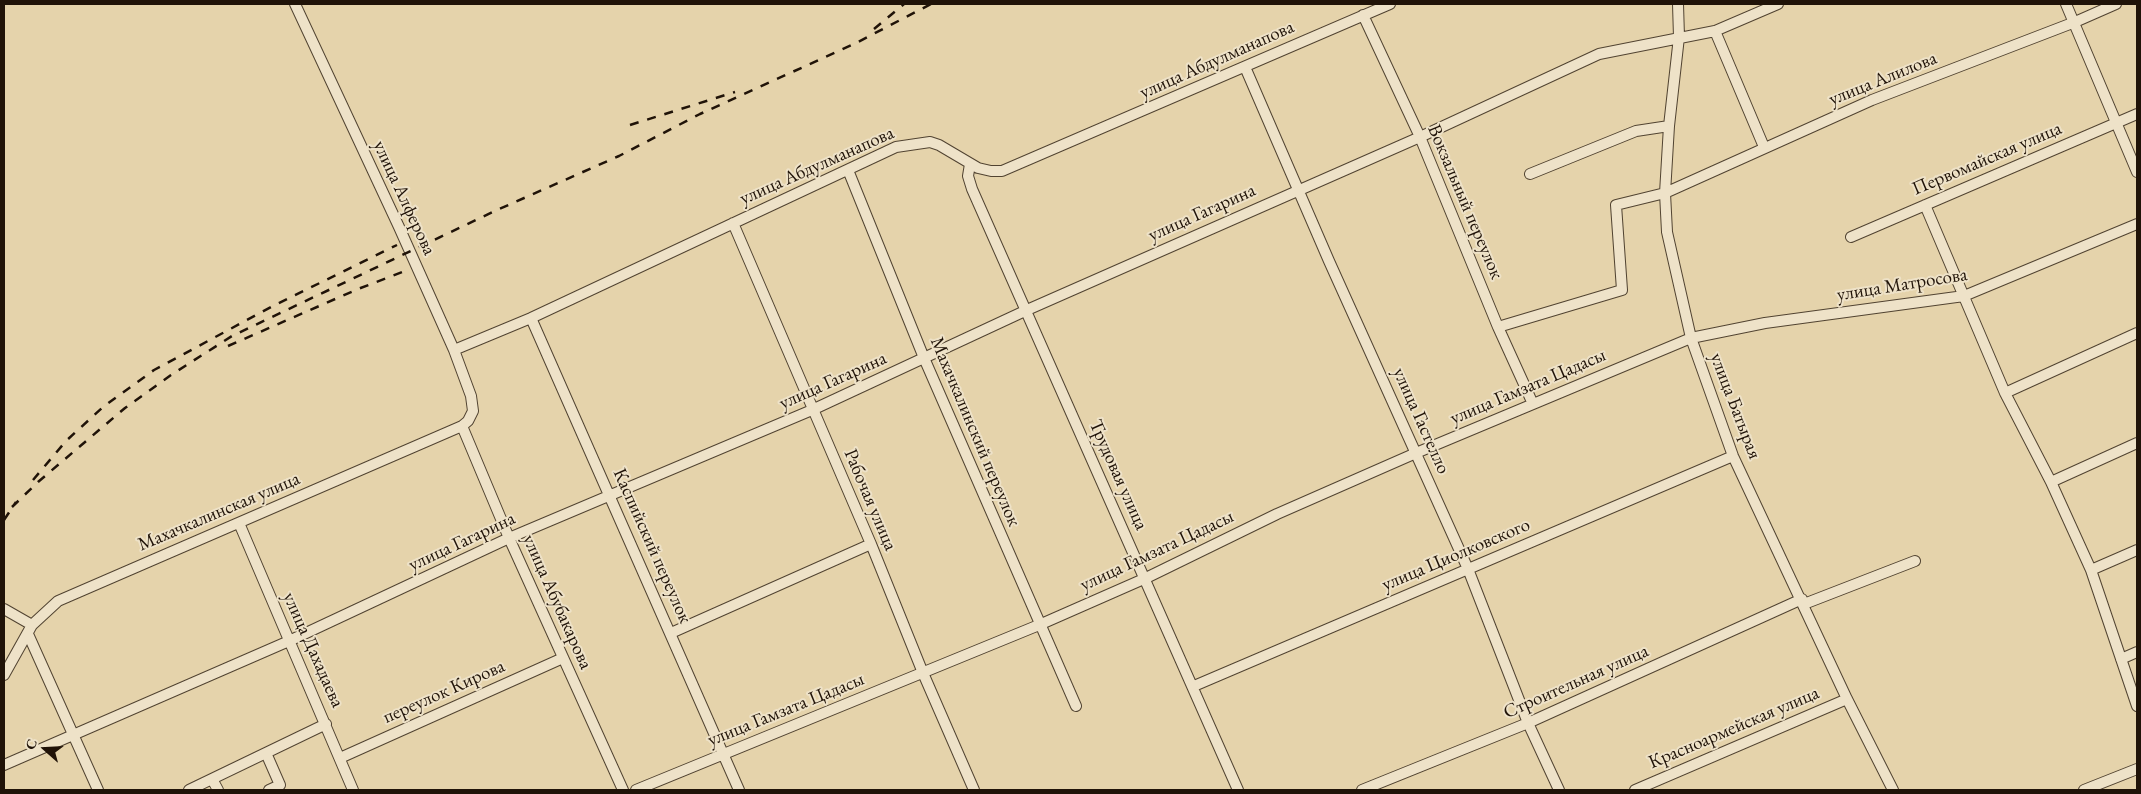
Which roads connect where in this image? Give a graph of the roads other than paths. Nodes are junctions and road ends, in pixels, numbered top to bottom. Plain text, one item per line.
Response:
1 (295, 4) edge
2 (1390, 4) edge
3 (1678, 4) edge
4 (1778, 4) edge
5 (2066, 4) edge
6 (2116, 4) edge
7 (1363, 15) junction
8 (2075, 22) junction
9 (1715, 31) junction
10 (1679, 39) junction
11 (1245, 67) junction
12 (2137, 114) edge
13 (2116, 123) junction
14 (1669, 126) junction
15 (1420, 137) junction
16 (1764, 147) junction
17 (970, 164) junction
18 (848, 170) junction
19 (2137, 172) edge
20 (1530, 174) dead end
21 (1298, 189) junction
22 (1665, 193) junction
23 (1925, 205) junction
24 (733, 223) junction
25 (2137, 224) edge
26 (1851, 237) dead end
27 (1964, 296) junction
28 (1027, 310) junction
29 (531, 318) junction
30 (1498, 327) junction
31 (2137, 333) edge
32 (1691, 338) junction
33 (454, 350) junction
34 (924, 358) junction
35 (2005, 393) junction
36 (1533, 404) junction
37 (812, 410) junction
38 (462, 426) junction
39 (2137, 443) edge
40 (1416, 453) junction
41 (1733, 456) junction
42 (2051, 482) junction
43 (611, 496) junction
44 (240, 523) junction
45 (509, 538) junction
46 (871, 544) junction
47 (2137, 550) edge
48 (1915, 560) dead end
49 (1468, 569) junction
50 (2091, 570) junction
51 (1146, 578) junction
52 (1803, 602) junction
53 (4, 609) edge
54 (1039, 625) junction
55 (30, 629) junction
56 (671, 633) junction
57 (289, 641) junction
58 (2137, 652) edge
59 (563, 658) junction
60 (2121, 659) junction
61 (922, 673) junction
62 (4, 675) edge
63 (1194, 686) junction
64 (1847, 699) junction
65 (1076, 706) dead end
66 (2137, 706) edge
67 (326, 724) junction
68 (1528, 724) junction
69 (73, 734) junction
70 (266, 753) junction
71 (724, 753) junction
72 (340, 758) junction
73 (4, 765) edge
74 (2137, 769) edge
75 (212, 779) junction
76 (98, 790) edge
77 (188, 790) edge
78 (218, 790) edge
79 (269, 790) edge
80 (353, 790) edge
81 (623, 790) edge
82 (636, 790) edge
83 (739, 790) edge
84 (974, 790) edge
85 (1238, 790) edge
86 (1362, 790) edge
87 (1559, 790) edge
88 (1635, 790) edge
89 (1893, 790) edge
90 (2084, 790) edge

1 - 33 street, улица Алферова
2 - 7 street, улица Абдулманапова
3 - 10 street, улица Батырая
4 - 9 street, улица Гагарина
5 - 8 street
6 - 8 street, улица Алилова
7 - 11 street, улица Абдулманапова
7 - 15 street, Вокзальный переулок
8 - 13 street
8 - 16 street, улица Алилова
9 - 10 street, улица Гагарина
9 - 16 street
10 - 14 street, улица Батырая
10 - 15 street, улица Гагарина
11 - 17 street, улица Абдулманапова
11 - 21 street, улица Гастелло
12 - 13 street, Первомайская улица
13 - 19 street
13 - 23 street, Первомайская улица
14 - 20 street
14 - 22 street, улица Батырая
15 - 21 street, улица Гагарина
15 - 30 street, Вокзальный переулок
16 - 22 street, улица Алилова
17 - 18 street, улица Абдулманапова
17 - 28 street, Трудовая улица
18 - 24 street, улица Абдулманапова
18 - 34 street, Махачкалинский переулок
21 - 28 street, улица Гагарина
21 - 40 street, улица Гастелло
22 - 30 street, улица Алилова
22 - 32 street, улица Батырая
23 - 26 street, Первомайская улица
23 - 27 street
24 - 29 street, улица Абдулманапова
24 - 37 street, Рабочая улица
25 - 27 street, улица Матросова
27 - 32 street, улица Матросова
27 - 35 street
28 - 34 street, улица Гагарина
28 - 51 street, Трудовая улица
29 - 33 street, улица Абдулманапова
29 - 43 street, Каспийский переулок
30 - 36 street, Вокзальный переулок
31 - 35 street
32 - 36 street, улица Гамзата Цадасы
32 - 41 street, улица Батырая
33 - 38 street, улица Алферова
34 - 37 street, улица Гагарина
34 - 54 street, Махачкалинский переулок
35 - 42 street
36 - 40 street, улица Гамзата Цадасы
37 - 43 street, улица Гагарина
37 - 46 street, Рабочая улица
38 - 44 street, Махачкалинская улица
38 - 45 street, улица Абубакарова
39 - 42 street
40 - 49 street, улица Гастелло
40 - 51 street, улица Гамзата Цадасы
41 - 49 street, улица Циолковского
41 - 52 street, улица Батырая
42 - 50 street
43 - 45 street, улица Гагарина
43 - 56 street, Каспийский переулок
44 - 55 street, Махачкалинская улица
44 - 57 street, улица Дахадаева
45 - 57 street, улица Гагарина
45 - 59 street, улица Абубакарова
46 - 56 street
46 - 61 street, Рабочая улица
47 - 50 street
48 - 52 street, Строительная улица
49 - 63 street, улица Циолковского
49 - 68 street, улица Гастелло
50 - 60 street
51 - 54 street, улица Гамзата Цадасы
51 - 63 street, Трудовая улица
52 - 64 street, улица Батырая
52 - 68 street, Строительная улица
53 - 55 street
54 - 61 street, улица Гамзата Цадасы
54 - 65 street, Махачкалинский переулок
55 - 62 street, Махачкалинская улица
55 - 69 street
56 - 71 street, Каспийский переулок
57 - 67 street, улица Дахадаева
57 - 69 street, улица Гагарина
58 - 60 street
59 - 72 street, переулок Кирова
59 - 81 street, улица Абубакарова
60 - 66 street
61 - 71 street, улица Гамзата Цадасы
61 - 84 street, Рабочая улица
63 - 85 street, Трудовая улица
64 - 88 street, Красноармейская улица
64 - 89 street, улица Батырая
67 - 70 street
67 - 72 street, улица Дахадаева
68 - 86 street, Строительная улица
68 - 87 street, улица Гастелло
69 - 73 street, улица Гагарина
69 - 76 street
70 - 75 street
70 - 79 street
71 - 82 street, улица Гамзата Цадасы
71 - 83 street, Каспийский переулок
72 - 80 street, улица Дахадаева
74 - 90 street
75 - 77 street
75 - 78 street

